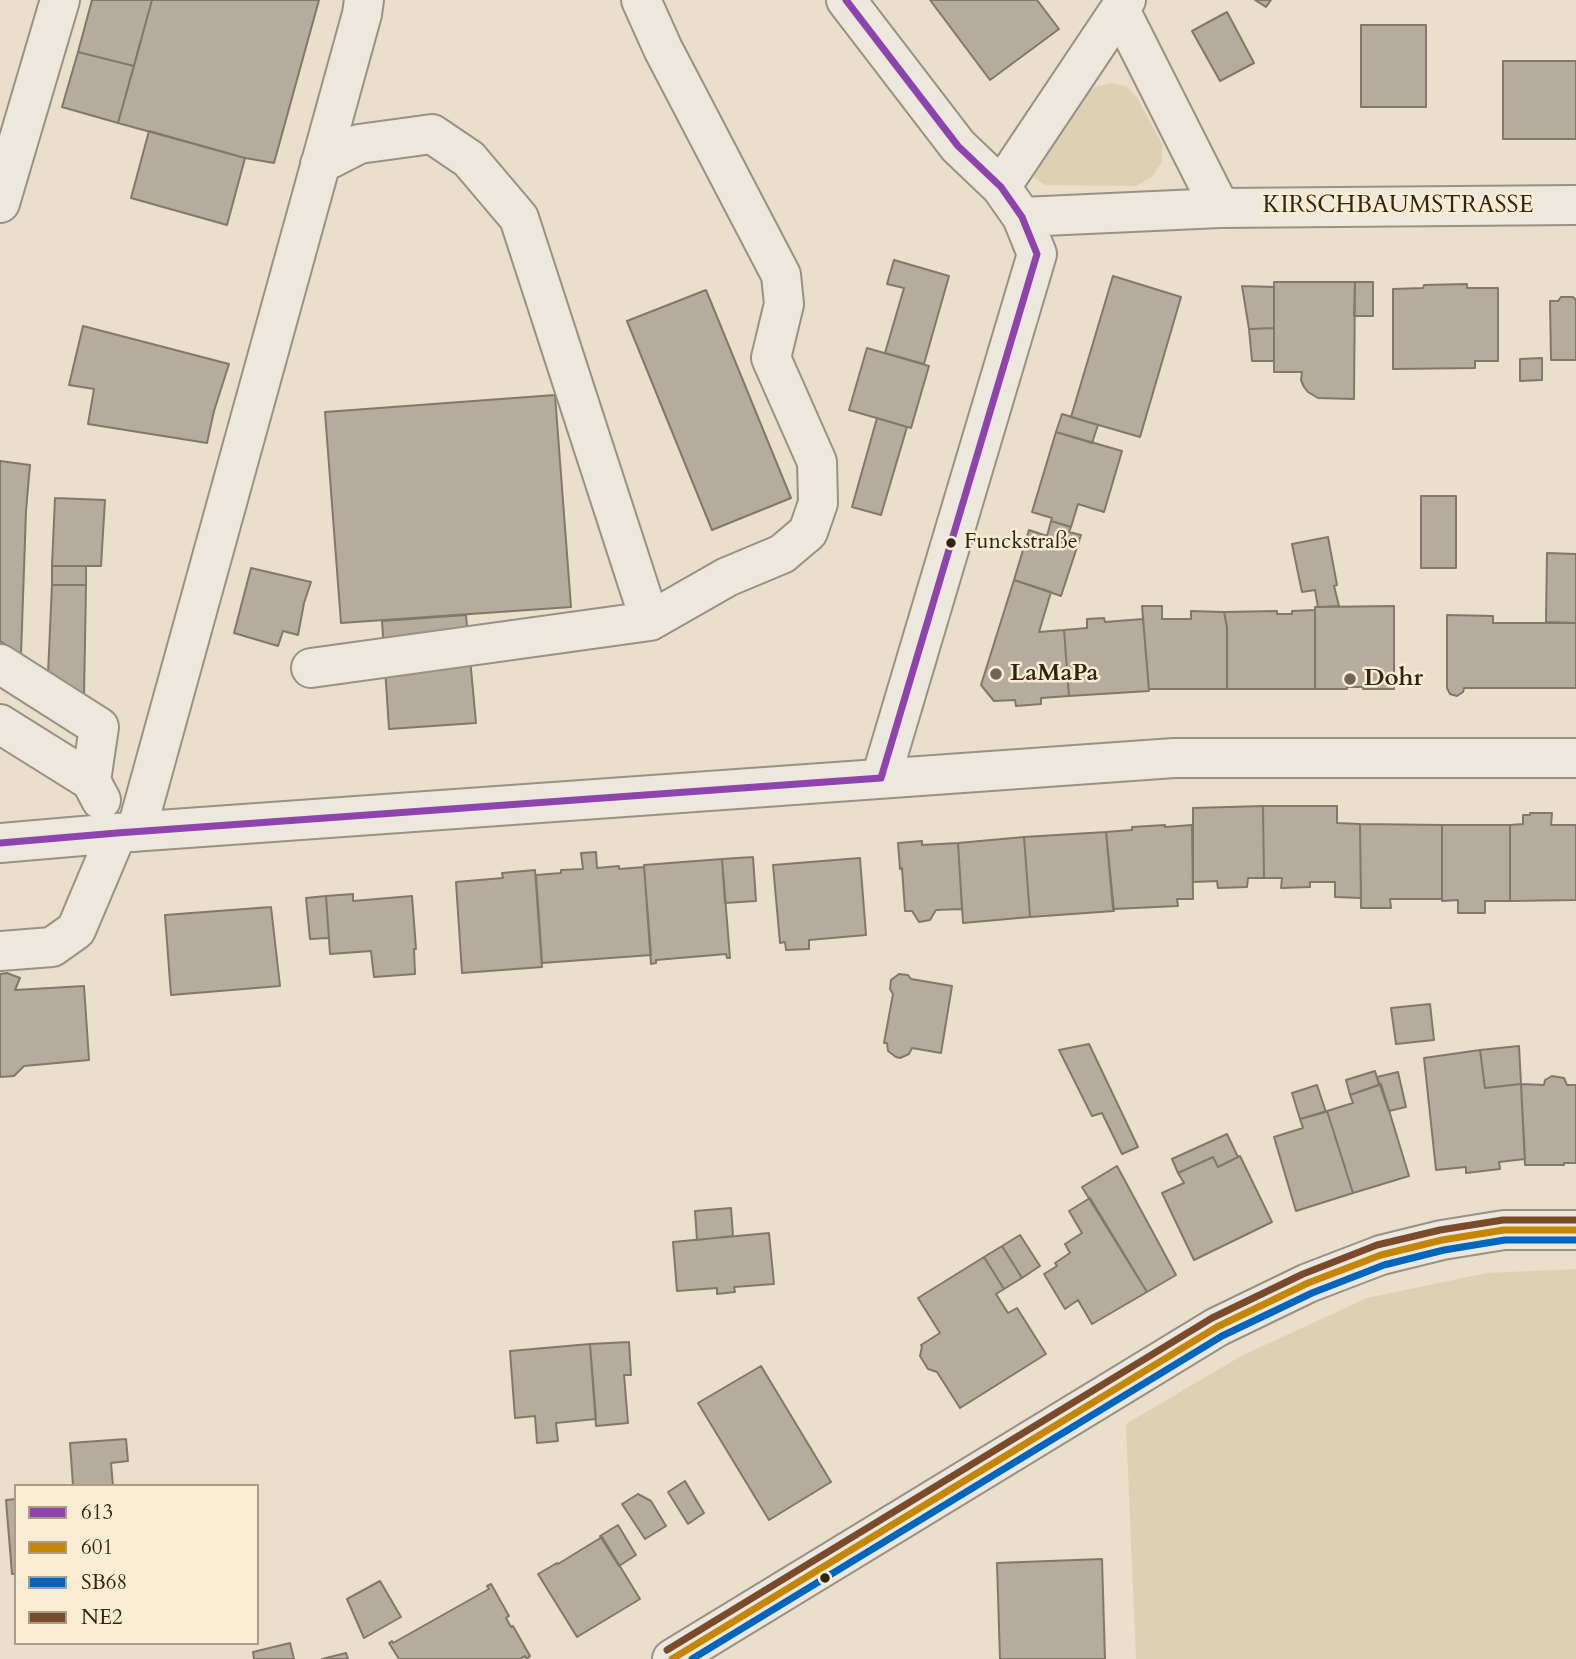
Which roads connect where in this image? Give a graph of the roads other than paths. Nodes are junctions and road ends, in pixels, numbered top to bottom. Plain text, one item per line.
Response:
1 (60, 0) edge
2 (364, 0) edge
3 (641, 0) edge
4 (846, 0) edge
5 (1123, 5) edge
6 (320, 164) junction
7 (1001, 187) junction
8 (0, 203) edge
9 (1576, 205) edge
10 (1220, 208) junction
11 (1022, 217) junction
12 (650, 621) junction
13 (0, 664) edge
14 (311, 667) dead end
15 (0, 724) edge
16 (1576, 758) edge
17 (881, 778) junction
18 (91, 781) junction
19 (127, 833) junction
20 (0, 843) edge
21 (0, 951) edge
22 (1576, 1230) edge
23 (672, 1659) edge

1 - 8 street
2 - 6 street
3 - 12 street
4 - 7 street
5 - 7 street
5 - 10 street
6 - 12 street
6 - 19 street
7 - 11 street
9 - 10 street, KIRSCHBAUMSTRASSE
10 - 11 street, KIRSCHBAUMSTRASSE
11 - 17 street
12 - 14 street
13 - 18 street
15 - 18 street
16 - 17 street
17 - 19 street
18 - 19 street
19 - 20 street
19 - 21 street
22 - 23 street

